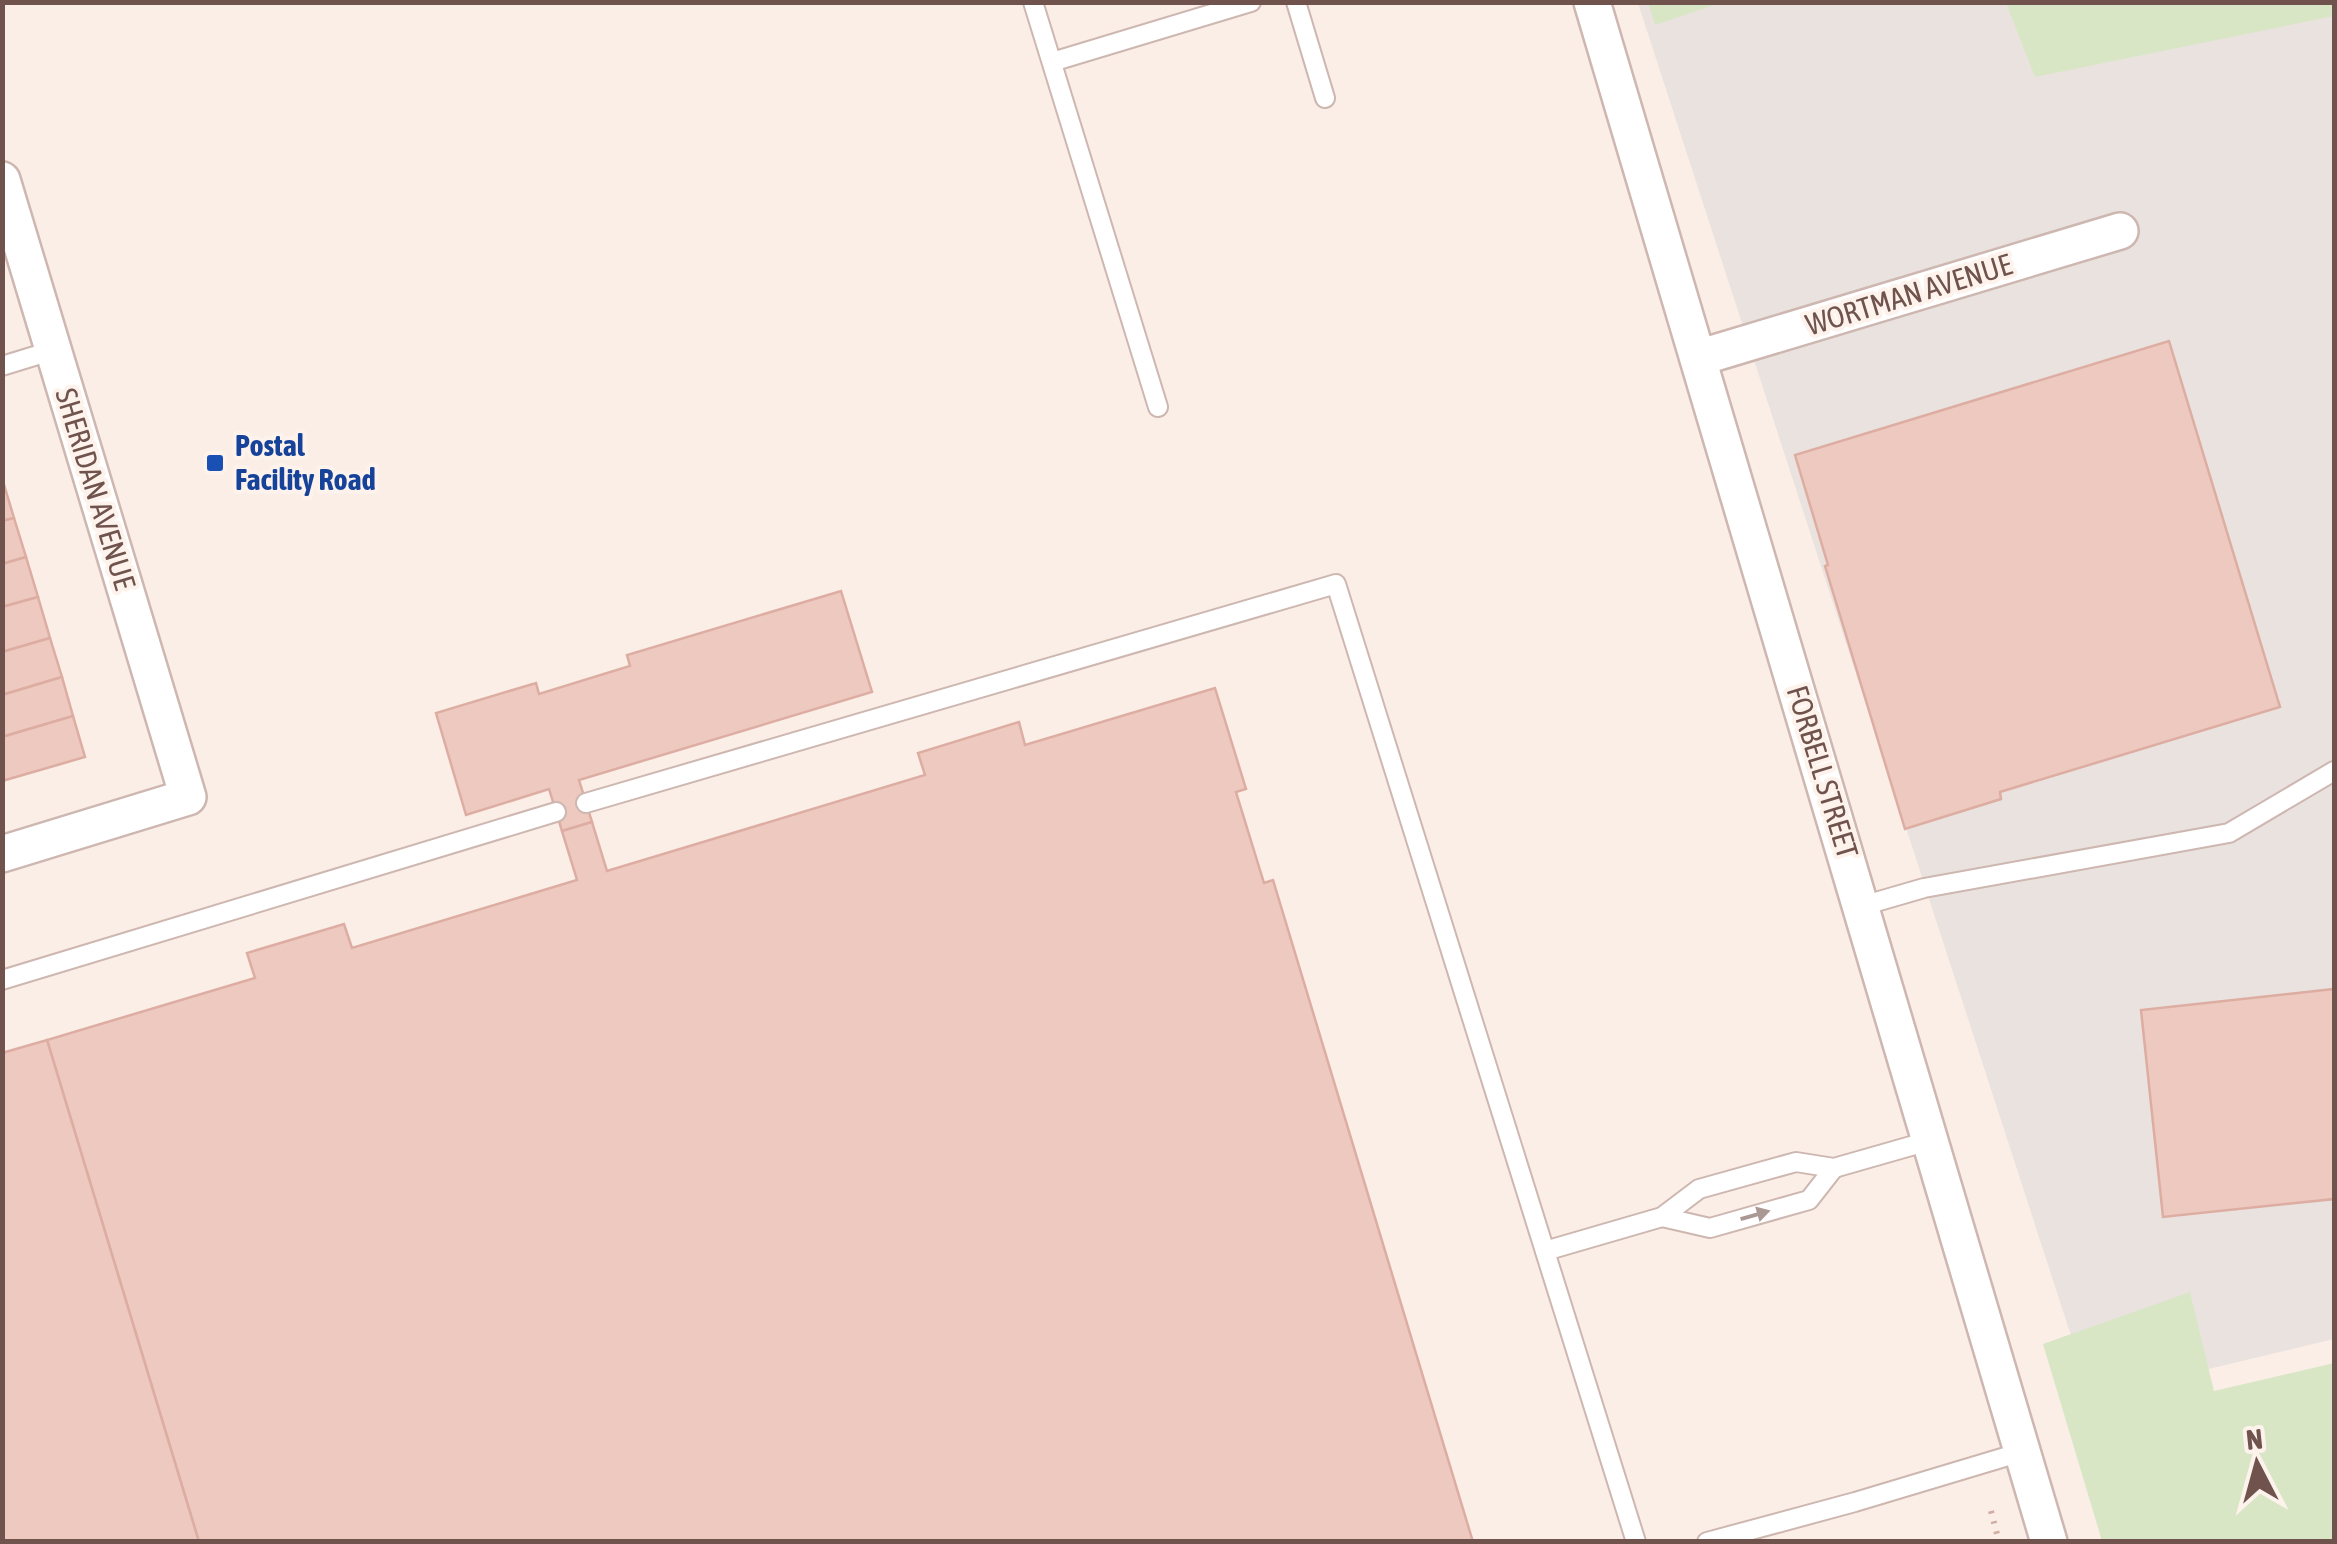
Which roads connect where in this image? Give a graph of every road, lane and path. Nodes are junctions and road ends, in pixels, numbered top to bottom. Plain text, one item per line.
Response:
1 (1033, 2) edge
2 (1251, 2) edge
3 (1296, 2) edge
4 (1592, 2) edge
5 (1052, 62) junction
6 (1324, 98) dead end
7 (2, 180) edge
8 (2120, 232) dead end
9 (54, 350) junction
10 (1698, 358) junction
11 (2, 366) edge
12 (1158, 407) dead end
13 (2334, 772) edge
14 (586, 803) dead end
15 (556, 812) dead end
16 (2, 854) edge
17 (1862, 906) junction
18 (2, 980) edge
19 (1932, 1140) junction
20 (1834, 1168) junction
21 (1662, 1218) junction
22 (1544, 1251) junction
23 (2025, 1451) junction
24 (1992, 1511) dead end
25 (1636, 1542) edge
26 (1706, 1542) edge
27 (1999, 1542) edge
28 (2050, 1542) edge

1 - 5 lane
2 - 5 lane
3 - 6 lane
4 - 10 street, FORBELL STREET
5 - 12 lane
7 - 9 street, SHERIDAN AVENUE
8 - 10 street, WORTMAN AVENUE
9 - 11 lane
9 - 16 street, SHERIDAN AVENUE
10 - 17 street, FORBELL STREET
13 - 17 lane
14 - 22 lane
15 - 18 lane
17 - 19 street, FORBELL STREET
19 - 20 lane
19 - 23 street, FORBELL STREET
20 - 21 lane
21 -> 20 lane
21 - 22 lane
22 - 25 lane
23 - 26 lane
23 - 28 street, FORBELL STREET
24 - 27 path

